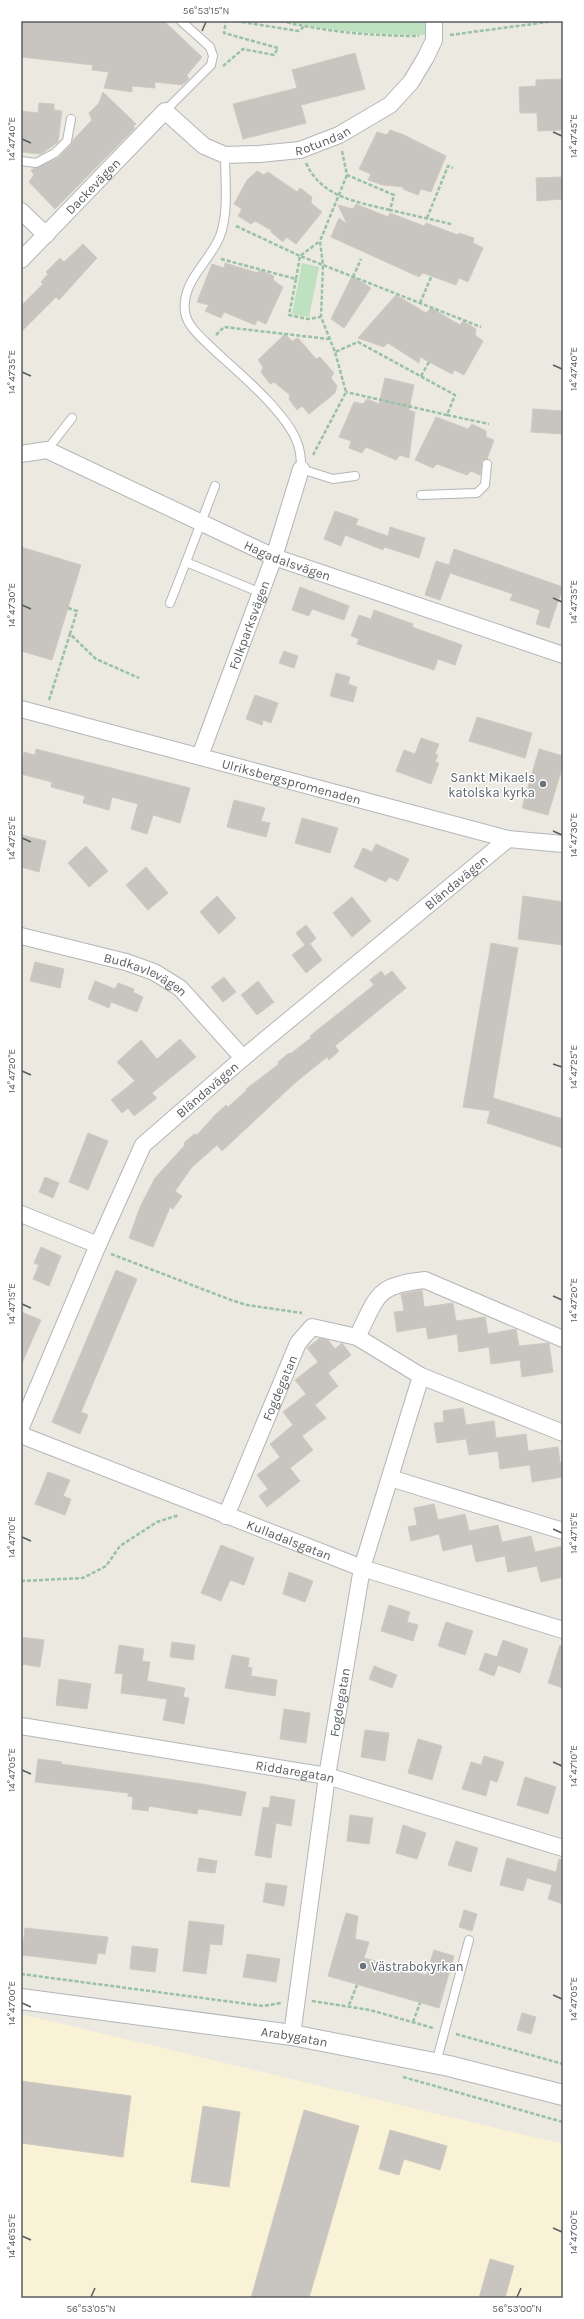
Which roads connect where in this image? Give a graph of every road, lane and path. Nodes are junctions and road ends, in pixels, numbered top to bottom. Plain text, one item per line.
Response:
1 (181, 21) edge
2 (226, 21) edge
3 (236, 21) edge
4 (434, 21) edge
5 (304, 26) dead end
6 (220, 68) dead end
7 (165, 111) junction
8 (72, 119) dead end
9 (339, 134) junction
10 (300, 150) junction
11 (225, 155) junction
12 (21, 161) edge
13 (453, 168) dead end
14 (347, 175) junction
15 (338, 196) junction
16 (390, 210) junction
17 (21, 211) edge
18 (427, 218) junction
19 (451, 224) dead end
20 (234, 225) dead end
21 (46, 235) junction
22 (320, 241) junction
23 (208, 256) junction
24 (300, 256) junction
25 (361, 259) dead end
26 (21, 260) edge
27 (323, 264) junction
28 (432, 275) dead end
29 (353, 277) junction
30 (296, 279) junction
31 (420, 303) junction
32 (320, 317) junction
33 (224, 327) dead end
34 (482, 327) dead end
35 (329, 339) junction
36 (335, 352) junction
37 (429, 362) dead end
38 (421, 376) junction
39 (346, 392) junction
40 (447, 415) junction
41 (72, 418) dead end
42 (489, 424) dead end
43 (47, 450) junction
44 (21, 454) edge
45 (487, 464) dead end
46 (301, 469) junction
47 (355, 476) dead end
48 (215, 486) dead end
49 (421, 495) dead end
50 (200, 524) junction
51 (274, 557) junction
52 (186, 562) junction
53 (261, 593) junction
54 (170, 603) dead end
55 (68, 608) dead end
56 (70, 634) junction
57 (563, 655) edge
58 (139, 678) dead end
59 (21, 709) edge
60 (44, 716) junction
61 (200, 756) junction
62 (508, 839) junction
63 (563, 844) edge
64 (21, 936) edge
65 (243, 1058) junction
66 (21, 1214) edge
67 (97, 1246) junction
68 (319, 1328) junction
69 (357, 1338) junction
70 (563, 1339) edge
71 (421, 1376) junction
72 (21, 1427) edge
73 (563, 1433) edge
74 (21, 1435) edge
75 (390, 1478) junction
76 (202, 1507) junction
77 (226, 1516) junction
78 (563, 1531) edge
79 (362, 1568) junction
80 (21, 1580) edge
81 (563, 1630) edge
82 (21, 1726) edge
83 (327, 1776) junction
84 (563, 1848) edge
85 (469, 1940) dead end
86 (357, 1985) dead end
87 (21, 1999) edge
88 (420, 2003) dead end
89 (349, 2005) dead end
90 (413, 2022) dead end
91 (292, 2036) junction
92 (436, 2063) junction
93 (396, 2075) dead end
94 (563, 2095) edge
95 (563, 2122) edge

1 - 7 lane
2 - 6 path
3 - 5 path
4 - 9 street, Rotundan
7 - 11 street, Rotundan
7 - 21 street, Dackevägen
8 - 12 lane
9 - 10 street, Rotundan
9 - 14 path
10 - 11 street, Rotundan
10 - 15 path
11 - 23 lane
13 - 18 path
14 - 15 path
14 - 16 path
15 - 16 path
15 - 22 path
16 - 18 path
17 - 21 street
18 - 19 path
20 - 24 path
21 - 26 street, Dackevägen
22 - 24 path
22 - 27 path
23 - 30 path
23 - 46 lane
24 - 27 path
24 - 30 path
25 - 29 path
27 - 29 path
27 - 32 path
28 - 31 path
29 - 31 path
30 - 32 path
31 - 34 path
32 - 35 path
33 - 35 path
35 - 36 path
36 - 38 path
36 - 39 path
37 - 38 path
38 - 40 path
39 - 40 path
39 - 46 path
40 - 42 path
41 - 43 lane
43 - 44 street
43 - 50 street, Hagadalsvägen
45 - 49 lane
46 - 47 lane
46 - 51 street, Folkparksvägen
48 - 50 lane
50 - 51 street, Hagadalsvägen
50 - 52 lane
51 - 53 street, Folkparksvägen
51 - 57 street, Hagadalsvägen
52 - 53 lane
52 - 54 lane
53 - 61 street, Folkparksvägen
55 - 56 path
56 - 58 path
56 - 60 path
59 - 60 street, Ulriksbergspromenaden
60 - 61 street, Ulriksbergspromenaden
61 - 62 street, Ulriksbergspromenaden
62 - 63 street, Ulriksbergspromenaden
62 - 65 street, Bländavägen
64 - 65 street, Budkavlevägen
65 - 67 street, Bländavägen
66 - 67 street
67 - 68 path
67 - 72 street, Bländavägen
68 - 69 street
68 - 77 street, Fogdegatan
69 - 70 street
69 - 71 street
71 - 73 street
71 - 75 street, Fogdegatan
74 - 76 street, Kulladalsgatan
75 - 78 street
75 - 79 street, Fogdegatan
76 - 77 street, Kulladalsgatan
76 - 80 path
77 - 79 street, Kulladalsgatan
79 - 81 street, Kulladalsgatan
79 - 83 street, Fogdegatan
82 - 83 street, Riddaregatan
83 - 84 street, Riddaregatan
83 - 91 street, Fogdegatan
85 - 92 lane
86 - 89 path
87 - 91 street, Arabygatan
88 - 90 path
91 - 92 street, Arabygatan
92 - 94 street, Arabygatan
93 - 95 path

